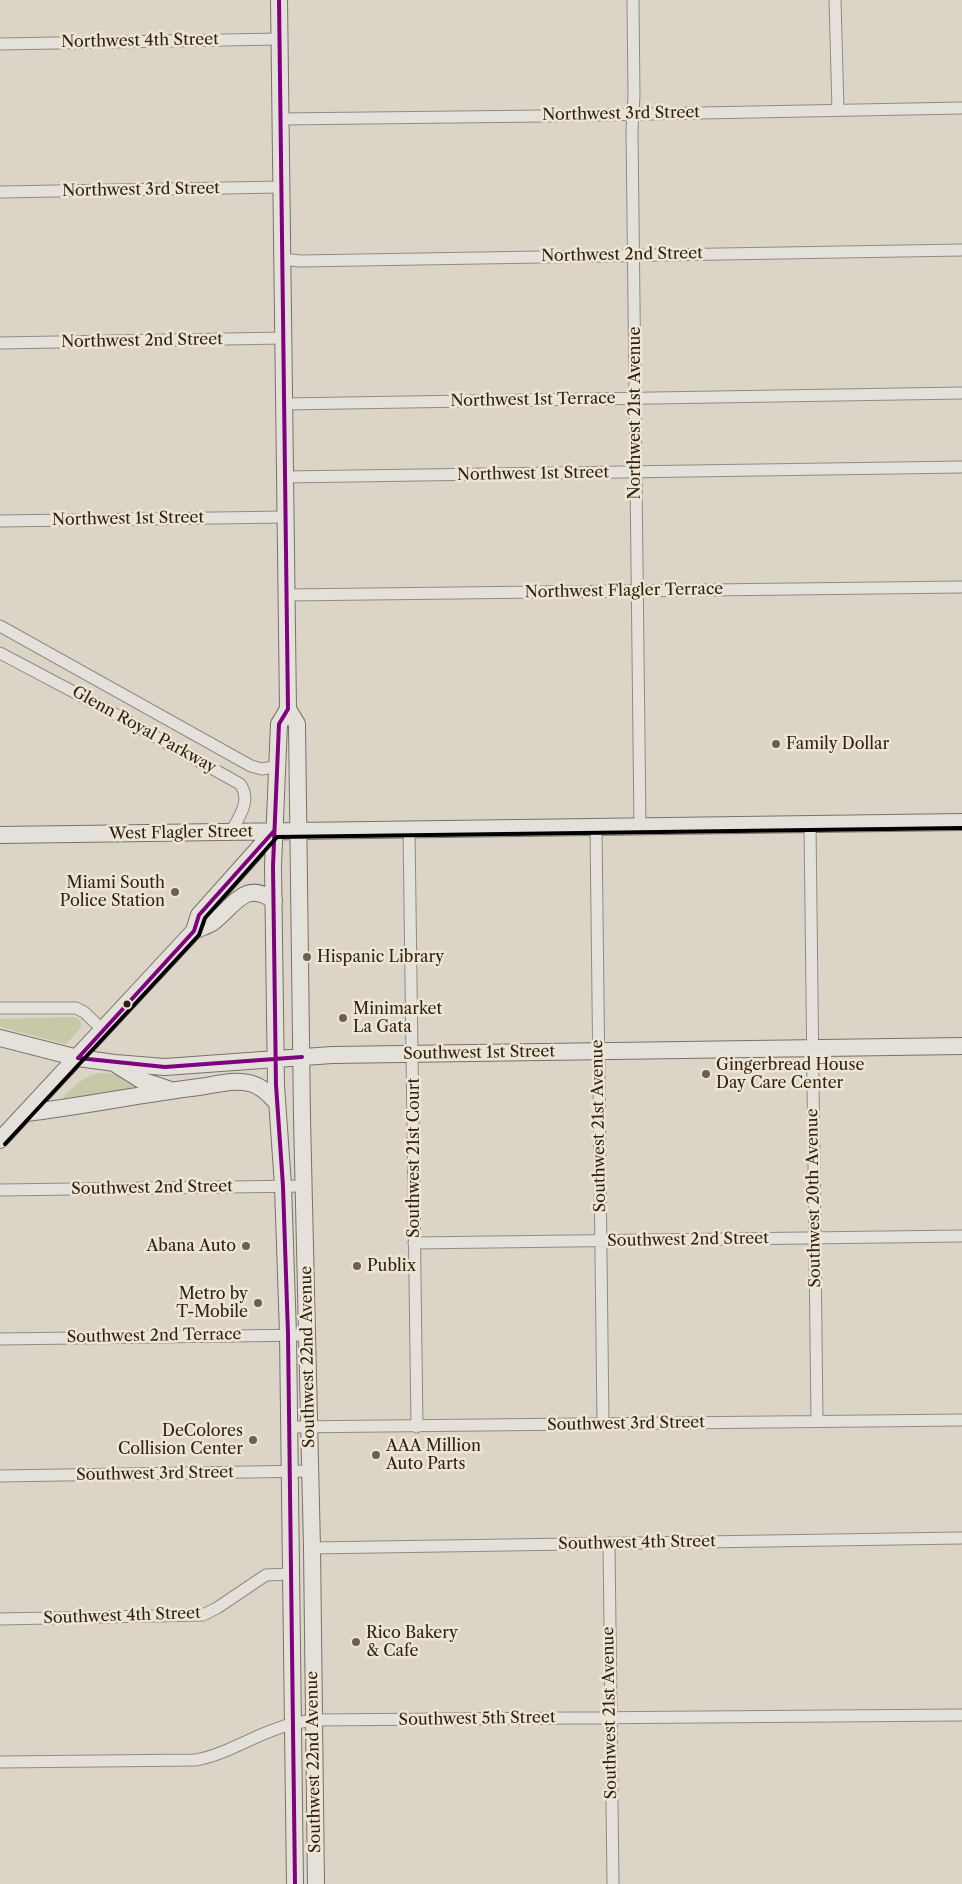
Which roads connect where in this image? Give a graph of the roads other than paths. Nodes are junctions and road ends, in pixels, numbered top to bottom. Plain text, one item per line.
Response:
1 (279, 0) edge
2 (633, 0) edge
3 (835, 0) edge
4 (280, 39) junction
5 (0, 44) edge
6 (962, 108) edge
7 (838, 110) junction
8 (633, 114) junction
9 (280, 119) junction
10 (281, 187) junction
11 (0, 192) edge
12 (962, 250) edge
13 (633, 255) junction
14 (282, 259) junction
15 (283, 338) junction
16 (0, 343) edge
17 (962, 393) edge
18 (636, 399) junction
19 (284, 404) junction
20 (962, 467) edge
21 (636, 472) junction
22 (285, 477) junction
23 (286, 518) junction
24 (0, 521) edge
25 (962, 587) edge
26 (637, 591) junction
27 (286, 595) junction
28 (0, 626) edge
29 (0, 653) edge
30 (0, 663) edge
31 (20, 663) junction
32 (288, 709) junction
33 (278, 766) junction
34 (962, 822) edge
35 (810, 824) junction
36 (640, 827) junction
37 (596, 828) junction
38 (410, 830) junction
39 (274, 831) junction
40 (298, 831) junction
41 (231, 832) junction
42 (0, 835) edge
43 (274, 901) junction
44 (194, 931) junction
45 (0, 1008) edge
46 (103, 1030) junction
47 (0, 1038) edge
48 (962, 1046) edge
49 (812, 1049) junction
50 (599, 1052) junction
51 (412, 1054) junction
52 (302, 1057) junction
53 (78, 1058) junction
54 (276, 1058) junction
55 (115, 1063) junction
56 (171, 1090) junction
57 (276, 1102) junction
58 (26, 1113) junction
59 (0, 1140) edge
60 (282, 1186) junction
61 (304, 1186) junction
62 (0, 1190) edge
63 (962, 1236) edge
64 (814, 1238) junction
65 (601, 1241) junction
66 (414, 1243) junction
67 (288, 1334) junction
68 (308, 1335) junction
69 (0, 1339) edge
70 (962, 1420) edge
71 (817, 1421) junction
72 (603, 1424) junction
73 (289, 1427) junction
74 (416, 1427) junction
75 (310, 1428) junction
76 (311, 1471) junction
77 (290, 1472) junction
78 (0, 1476) edge
79 (962, 1538) edge
80 (608, 1542) junction
81 (312, 1548) junction
82 (292, 1574) junction
83 (0, 1619) edge
84 (962, 1715) edge
85 (610, 1717) junction
86 (314, 1720) junction
87 (294, 1723) junction
88 (0, 1762) edge
89 (295, 1884) edge
90 (316, 1884) edge
91 (613, 1884) edge

1 - 4 main road
2 - 8 street, Northwest 21st Avenue
3 - 7 street
4 - 5 street, Northwest 4th Street
4 - 9 main road
6 - 7 street, Northwest 3rd Street
7 - 8 street, Northwest 3rd Street
8 - 9 street, Northwest 3rd Street
8 - 13 street, Northwest 21st Avenue
9 - 10 main road
10 - 11 street, Northwest 3rd Street
10 - 14 main road
12 - 13 street, Northwest 2nd Street
13 - 14 street, Northwest 2nd Street
13 - 18 street, Northwest 21st Avenue
14 - 15 main road
15 - 16 street, Northwest 2nd Street
15 - 19 main road
17 - 18 street, Northwest 1st Terrace
18 - 19 street, Northwest 1st Terrace
18 - 21 street, Northwest 21st Avenue
19 - 22 main road
20 - 21 street, Northwest 1st Street
21 - 22 street, Northwest 1st Street
21 - 26 street, Northwest 21st Avenue
22 - 23 main road
23 - 24 street, Northwest 1st Street
23 - 27 main road
25 - 26 street, Northwest Flagler Terrace
26 - 27 street, Northwest Flagler Terrace
26 - 36 street, Northwest 21st Avenue
27 - 32 main road
28 - 33 street, Glenn Royal Parkway
29 - 31 street, Glenn Royal Parkway
30 - 31 street
31 - 41 street, Glenn Royal Parkway
32 - 33 main road, Southwest 22nd Avenue
32 - 40 main road, Southwest 22nd Avenue
33 - 39 main road, Southwest 22nd Avenue
34 - 35 main road, West Flagler Street
35 - 36 main road, West Flagler Street
35 - 49 street, Southwest 20th Avenue
36 - 37 main road, West Flagler Street
37 - 38 main road, West Flagler Street
37 - 50 street, Southwest 21st Avenue
38 - 40 main road, West Flagler Street
38 - 51 street, Southwest 21st Court
39 - 40 main road, West Flagler Street
39 - 41 main road, West Flagler Street
39 - 43 main road, Southwest 22nd Avenue
39 - 44 main road
40 - 52 main road, Southwest 22nd Avenue
41 - 42 main road, West Flagler Street
43 - 44 main road
43 - 54 main road, Southwest 22nd Avenue
44 - 46 main road
45 - 46 street
46 - 53 main road
47 - 53 main road, Southwest 1st Street
48 - 49 main road, Southwest 1st Street
49 - 50 main road, Southwest 1st Street
49 - 64 street, Southwest 20th Avenue
50 - 51 main road, Southwest 1st Street
50 - 65 street, Southwest 21st Avenue
51 - 52 main road, Southwest 1st Street
51 - 66 street, Southwest 21st Court
52 - 54 main road, Southwest 1st Street
52 - 61 main road, Southwest 22nd Avenue
53 - 55 main road, Southwest 1st Street
53 - 58 main road
54 - 55 main road, Southwest 1st Street
54 - 57 main road, Southwest 22nd Avenue
55 - 56 main road
56 - 57 main road
56 - 58 main road
57 - 60 main road, Southwest 22nd Avenue
58 - 59 main road
60 - 61 street, Southwest 2nd Street
60 - 62 street, Southwest 2nd Street
60 - 67 main road, Southwest 22nd Avenue
61 - 68 main road, Southwest 22nd Avenue
63 - 64 street, Southwest 2nd Street
64 - 65 street, Southwest 2nd Street
64 - 71 street, Southwest 20th Avenue
65 - 66 street, Southwest 2nd Street
65 - 72 street, Southwest 21st Avenue
66 - 74 street, Southwest 21st Court
67 - 68 street, Southwest 2nd Terrace
67 - 69 street, Southwest 2nd Terrace
67 - 73 main road, Southwest 22nd Avenue
68 - 75 main road, Southwest 22nd Avenue
70 - 71 street, Southwest 3rd Street
71 - 72 street, Southwest 3rd Street
72 - 74 street, Southwest 3rd Street
73 - 75 street, Southwest 3rd Street
73 - 77 main road, Southwest 22nd Avenue
74 - 75 street, Southwest 3rd Street
75 - 76 main road, Southwest 22nd Avenue
76 - 77 street, Southwest 3rd Street
76 - 81 main road, Southwest 22nd Avenue
77 - 78 street, Southwest 3rd Street
77 - 82 main road, Southwest 22nd Avenue
79 - 80 street, Southwest 4th Street
80 - 81 street, Southwest 4th Street
80 - 85 street, Southwest 21st Avenue
81 - 86 main road, Southwest 22nd Avenue
82 - 83 street, Southwest 4th Street
82 - 87 main road, Southwest 22nd Avenue
84 - 85 street, Southwest 5th Street
85 - 86 street, Southwest 5th Street
85 - 91 street, Southwest 21st Avenue
86 - 87 street, Southwest 5th Street
86 - 90 main road, Southwest 22nd Avenue
87 - 88 street, Southwest 5th Street
87 - 89 main road, Southwest 22nd Avenue

